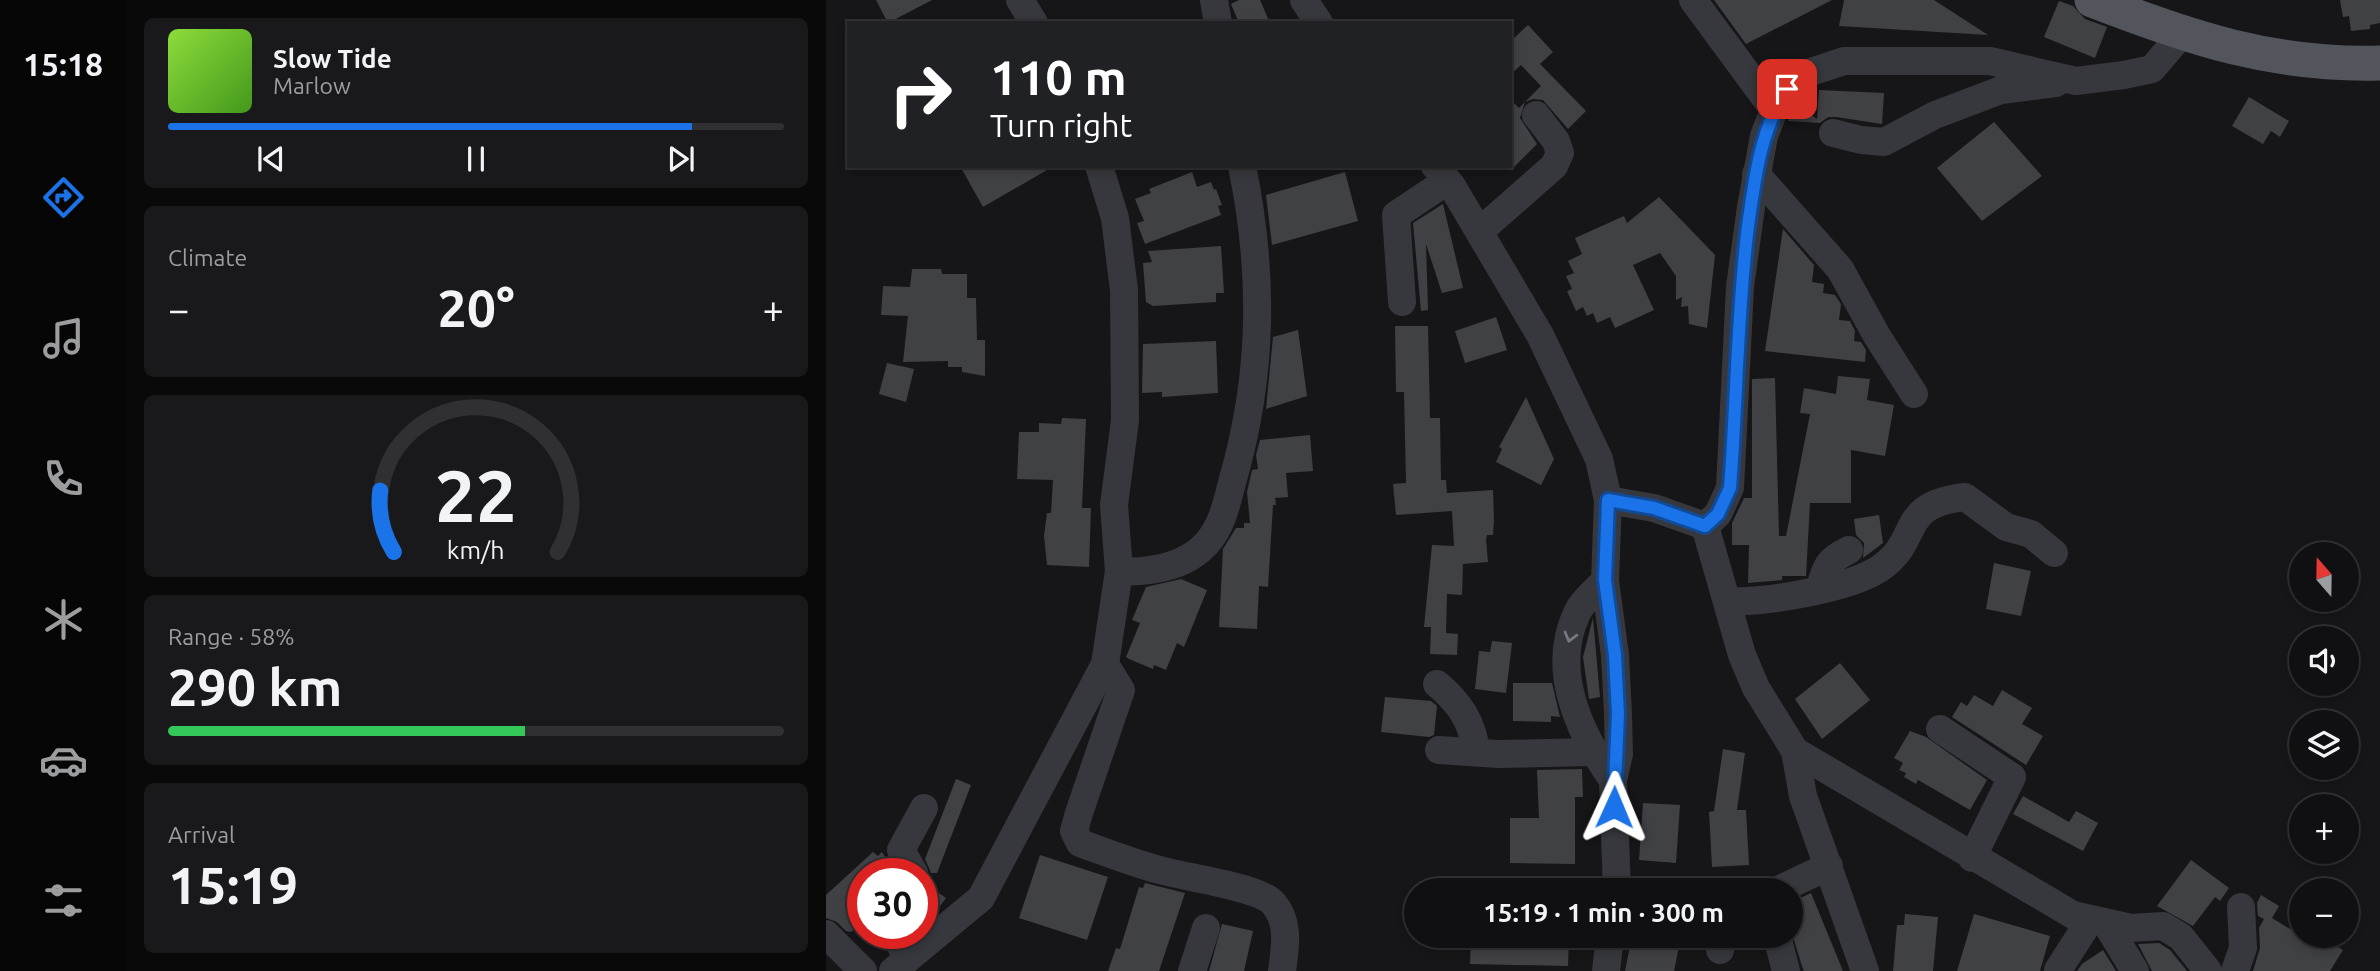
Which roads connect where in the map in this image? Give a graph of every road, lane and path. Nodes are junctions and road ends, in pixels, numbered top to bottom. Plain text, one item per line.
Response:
1 (1020, 0) edge
2 (1214, 0) edge
3 (1304, 0) edge
4 (1693, 0) edge
5 (2092, 0) edge
6 (1033, 21) edge
7 (1218, 21) edge
8 (1318, 21) edge
9 (2181, 35) junction
10 (2380, 63) edge
11 (2076, 81) junction
12 (1774, 110) junction
13 (1536, 115) dead end
14 (1833, 133) dead end
15 (1100, 168) edge
16 (1242, 168) edge
17 (1441, 174) edge
18 (1756, 174) junction
19 (1480, 231) junction
20 (1402, 302) dead end
21 (1914, 394) dead end
22 (1608, 500) junction
23 (1705, 526) junction
24 (1849, 550) dead end
25 (2054, 553) dead end
26 (1119, 571) junction
27 (1605, 580) junction
28 (1820, 589) junction
29 (1727, 601) junction
30 (1105, 663) junction
31 (1437, 684) dead end
32 (1940, 729) dead end
33 (1439, 750) dead end
34 (1795, 751) junction
35 (1476, 752) junction
36 (1592, 752) junction
37 (1613, 780) junction
38 (924, 808) dead end
39 (906, 858) edge
40 (1972, 858) junction
41 (1829, 866) junction
42 (1624, 878) edge
43 (1803, 878) edge
44 (2241, 907) dead end
45 (2098, 922) junction
46 (1206, 928) dead end
47 (826, 934) edge
48 (1609, 948) edge
49 (1780, 948) edge
50 (900, 965) edge
51 (2058, 970) edge
52 (863, 971) edge
53 (1192, 971) edge
54 (1282, 971) edge
55 (1606, 971) edge
56 (1786, 971) edge
57 (1865, 971) edge
58 (2135, 971) edge
59 (2208, 971) edge
60 (2235, 971) edge

1 - 6 street
2 - 7 street
3 - 8 street
4 - 12 street
5 - 9 main road
9 - 10 main road
9 - 11 street
11 - 12 street
11 - 14 street
12 - 18 street
13 - 19 street
15 - 26 street
16 - 26 street
17 - 19 street
17 - 20 street
18 - 21 street
18 - 23 street
19 - 22 street
22 - 23 street
22 - 27 street
23 - 29 street
24 - 28 street
25 - 28 street
26 - 30 street
27 -> 36 street
27 - 37 street
28 - 29 street
29 - 34 street
30 - 50 street
30 - 54 street
31 - 35 street
32 - 40 street
33 - 35 street
34 - 40 street
34 - 41 street
35 - 36 street
36 - 37 street
37 - 42 street
38 - 39 street
40 - 45 street
41 - 43 street
41 - 57 street
44 - 60 street
45 - 51 street
45 - 58 street
45 - 59 street
46 - 53 street
47 - 52 street
48 - 55 street
49 - 56 street

